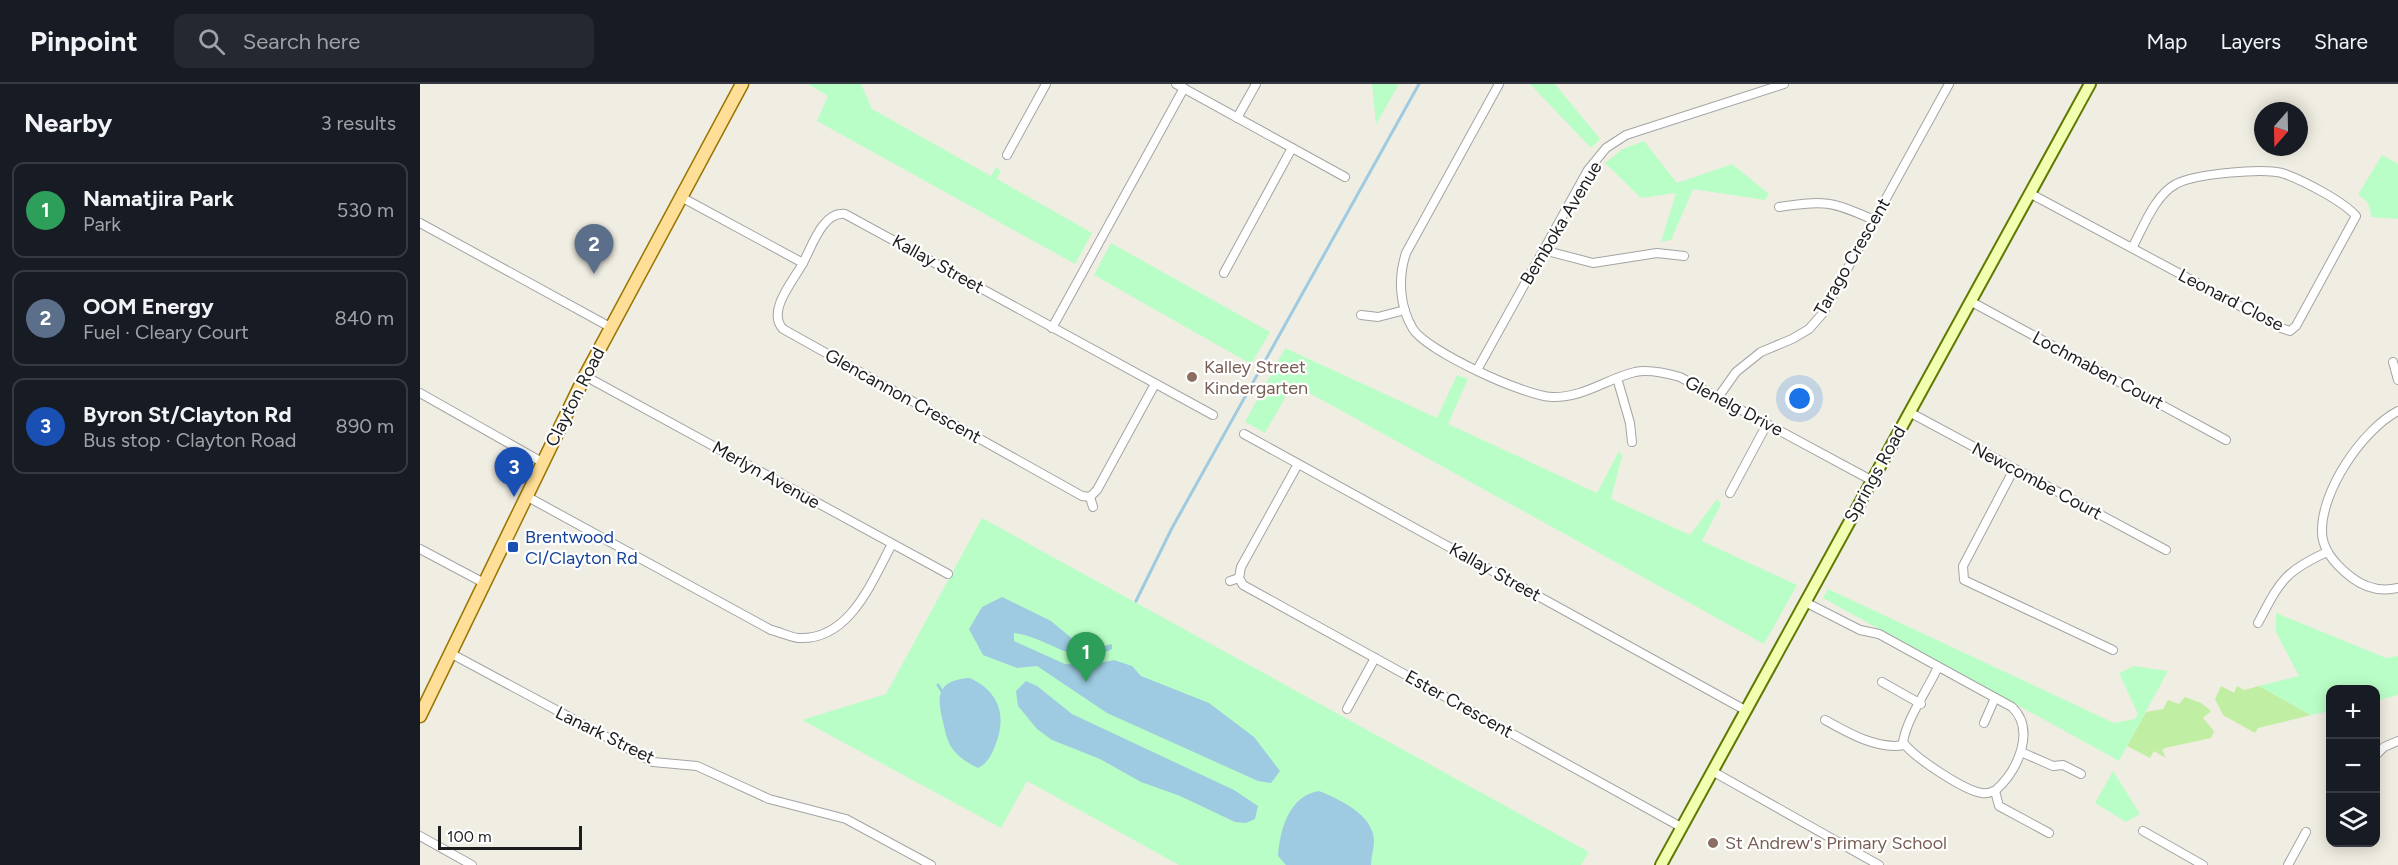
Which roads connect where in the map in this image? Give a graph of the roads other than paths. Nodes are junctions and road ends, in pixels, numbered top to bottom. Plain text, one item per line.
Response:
1 (742, 84) edge
2 (1046, 84) edge
3 (1176, 84) edge
4 (1256, 84) edge
5 (1499, 84) edge
6 (1784, 84) edge
7 (1948, 84) edge
8 (2090, 84) edge
9 (1184, 88) junction
10 (1237, 118) junction
11 (1292, 148) junction
12 (1007, 154) dead end
13 (1345, 177) dead end
14 (2031, 194) junction
15 (681, 197) junction
16 (1779, 207) dead end
17 (1874, 220) junction
18 (420, 223) edge
19 (2132, 248) junction
20 (1543, 250) junction
21 (1684, 256) dead end
22 (803, 263) junction
23 (1224, 273) dead end
24 (1970, 301) junction
25 (1405, 310) junction
26 (1361, 315) dead end
27 (610, 327) junction
28 (1052, 328) junction
29 (2393, 362) dead end
30 (1477, 370) junction
31 (585, 376) junction
32 (1617, 378) junction
33 (2398, 380) edge
34 (1155, 384) junction
35 (420, 393) edge
36 (1719, 396) junction
37 (2398, 411) edge
38 (1909, 412) junction
39 (1213, 415) dead end
40 (1767, 423) junction
41 (1244, 434) dead end
42 (2226, 440) dead end
43 (1632, 442) dead end
44 (542, 462) junction
45 (1298, 464) junction
46 (2014, 469) junction
47 (1871, 480) junction
48 (1730, 493) dead end
49 (526, 496) junction
50 (1090, 497) junction
51 (1093, 507) dead end
52 (892, 544) junction
53 (420, 549) edge
54 (2166, 550) dead end
55 (2327, 552) junction
56 (948, 574) dead end
57 (1239, 578) junction
58 (1230, 581) dead end
59 (484, 583) junction
60 (2398, 588) edge
61 (1805, 602) junction
62 (2258, 623) dead end
63 (2114, 650) dead end
64 (450, 653) junction
65 (1375, 658) junction
66 (1938, 667) junction
67 (1882, 682) dead end
68 (1995, 698) junction
69 (1921, 704) junction
70 (1347, 709) dead end
71 (1745, 710) junction
72 (421, 711) edge
73 (1825, 720) dead end
74 (1984, 723) dead end
75 (2398, 741) edge
76 (1904, 745) junction
77 (2380, 750) edge
78 (2021, 752) junction
79 (1712, 771) junction
80 (2081, 774) dead end
81 (1995, 790) junction
82 (1681, 827) junction
83 (2143, 831) dead end
84 (2306, 832) dead end
85 (2049, 833) dead end
86 (420, 836) edge
87 (472, 865) edge
88 (931, 865) edge
89 (1660, 865) edge
90 (1879, 865) edge
91 (2203, 865) edge
92 (2288, 865) edge

1 - 15 main road, Clayton Road
2 - 12 street
3 - 9 street
4 - 10 street
5 - 25 street, Glenelg Drive
6 - 20 street, Bemboka Avenue
7 - 17 street, Tarago Crescent
8 - 14 main road, Springs Road
9 - 10 street
9 - 28 street
10 - 11 street
11 - 13 street
11 - 23 street
14 - 19 street, Leonard Close
14 - 24 main road, Springs Road
15 - 22 street
15 - 27 main road, Clayton Road
16 - 17 street
17 - 36 street, Tarago Crescent
18 - 27 street
19 - 19 street, Leonard Close
20 - 21 street
20 - 30 street, Bemboka Avenue
22 - 28 street, Kallay Street
22 - 50 street, Glencannon Crescent
24 - 38 main road, Springs Road
24 - 42 street, Lochmaben Court
25 - 26 street
25 - 30 street, Glenelg Drive
27 - 31 main road, Clayton Road
28 - 34 street, Kallay Street
29 - 33 street
30 - 32 street, Glenelg Drive
31 - 44 main road, Clayton Road
31 - 52 street, Merlyn Avenue
32 - 36 street, Glenelg Drive
32 - 43 street
34 - 39 street, Kallay Street
34 - 50 street
35 - 44 street
36 - 40 street, Glenelg Drive
37 - 55 street
38 - 46 street, Newcombe Court
38 - 47 main road, Springs Road
40 - 47 street, Glenelg Drive
40 - 48 street
41 - 45 street, Kallay Street
44 - 49 main road, Clayton Road
45 - 57 street
45 - 71 street, Kallay Street
46 - 54 street, Newcombe Court
46 - 63 street
47 - 61 main road, Springs Road
49 - 52 street
49 - 59 main road, Clayton Road
50 - 51 street
52 - 56 street, Merlyn Avenue
53 - 59 street
55 - 60 street
55 - 62 street
57 - 58 street
57 - 65 street, Ester Crescent
59 - 64 main road, Clayton Road
61 - 66 street
61 - 71 main road, Springs Road
64 - 72 main road, Clayton Road
64 - 88 street, Lanark Street
65 - 70 street
65 - 82 street, Ester Crescent
66 - 68 street
66 - 69 street
67 - 69 street
68 - 74 street
68 - 78 street
69 - 76 street
71 - 79 main road, Springs Road
73 - 76 street
75 - 77 street
76 - 81 street
78 - 80 street
78 - 81 street
79 - 82 main road, Springs Road
79 - 90 street
81 - 85 street
82 - 89 main road, Springs Road
83 - 91 street
84 - 92 street
86 - 87 street

